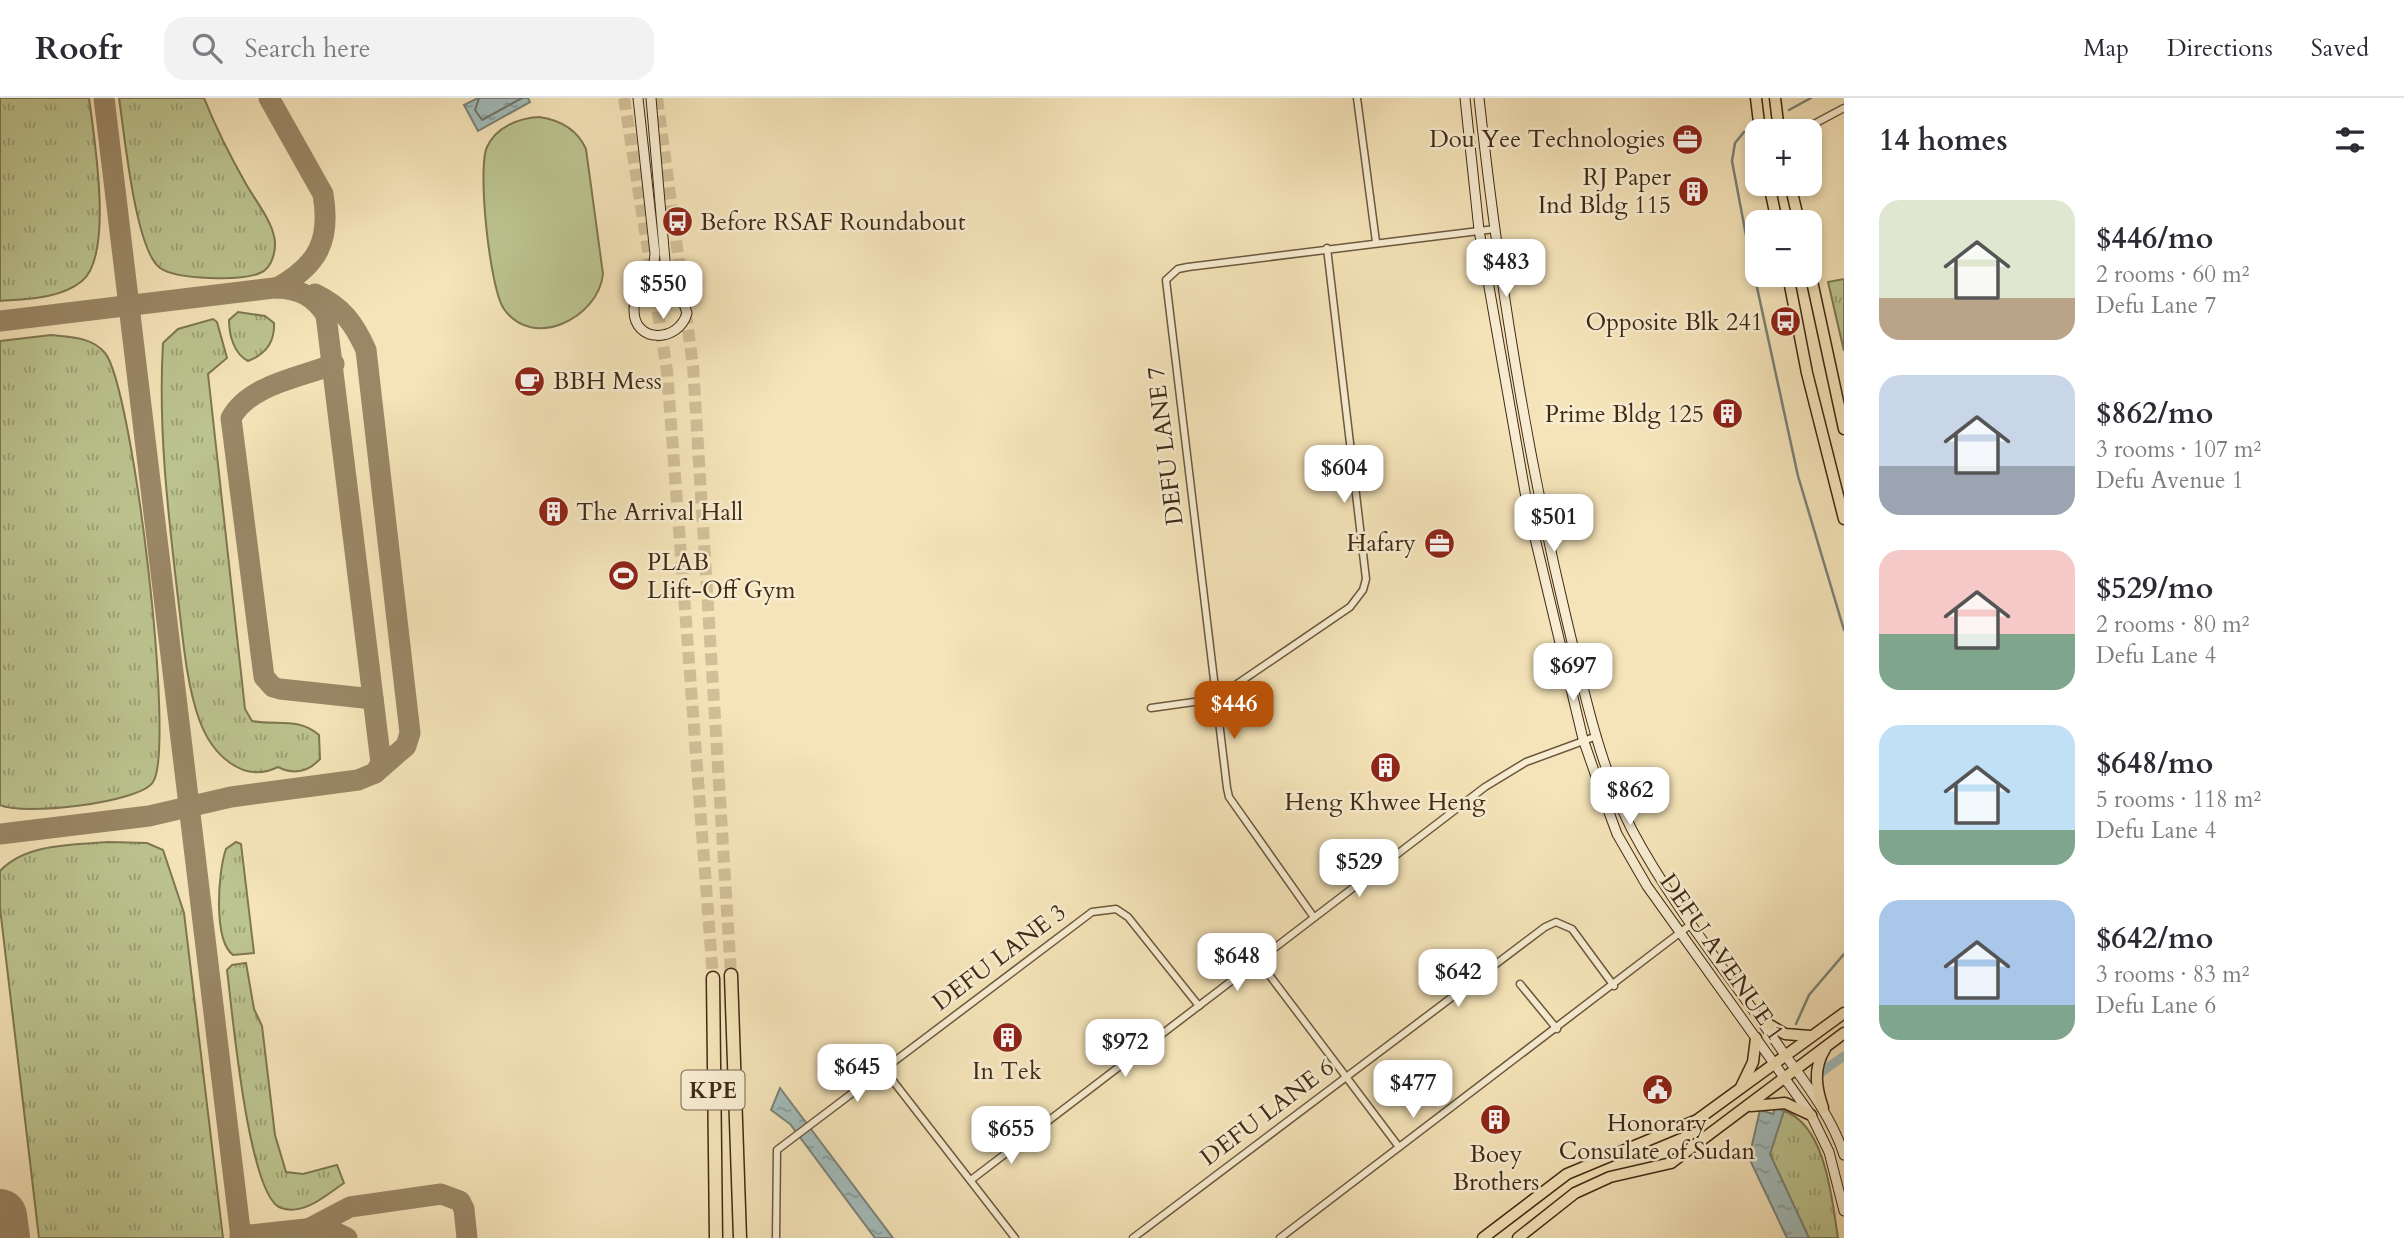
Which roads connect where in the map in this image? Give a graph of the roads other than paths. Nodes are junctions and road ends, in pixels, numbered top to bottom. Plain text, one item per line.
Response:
1 (638, 98) edge
2 (651, 98) edge
3 (1357, 98) edge
4 (1465, 98) edge
5 (1479, 98) edge
6 (1756, 98) edge
7 (1775, 98) edge
8 (1844, 108) edge
9 (1759, 119) edge
10 (1778, 119) edge
11 (1822, 120) edge
12 (1495, 229) junction
13 (1479, 230) junction
14 (1376, 242) junction
15 (1327, 248) junction
16 (667, 284) junction
17 (1790, 287) edge
18 (1813, 287) edge
19 (645, 288) junction
20 (1844, 429) edge
21 (1844, 519) edge
22 (1215, 699) junction
23 (1151, 708) dead end
24 (1597, 736) junction
25 (1583, 739) junction
26 (1313, 916) junction
27 (1690, 925) junction
28 (1679, 934) junction
29 (1258, 960) junction
30 (731, 975) tunnel mouth
31 (713, 978) tunnel mouth
32 (1520, 984) dead end
33 (1614, 986) junction
34 (1199, 1006) junction
35 (1844, 1013) edge
36 (1763, 1021) junction
37 (1556, 1030) junction
38 (1844, 1033) edge
39 (1813, 1036) junction
40 (1756, 1038) junction
41 (1829, 1044) junction
42 (1786, 1055) junction
43 (1775, 1064) junction
44 (883, 1068) junction
45 (1796, 1069) junction
46 (1346, 1076) junction
47 (1785, 1078) junction
48 (1738, 1092) junction
49 (1745, 1108) junction
50 (1822, 1108) junction
51 (1811, 1115) junction
52 (1399, 1147) junction
53 (1844, 1155) edge
54 (971, 1180) junction
55 (1844, 1211) edge
56 (716, 1238) edge
57 (740, 1238) edge
58 (776, 1238) edge
59 (1015, 1238) edge
60 (1133, 1238) edge
61 (1280, 1238) edge
62 (1483, 1238) edge
63 (1518, 1238) edge

1 - 19 main road
2 - 16 main road
3 - 14 street
4 - 13 main road, DEFU AVENUE 1
5 - 12 main road, DEFU AVENUE 1
6 - 9 main road
7 - 10 main road
8 - 11 street
12 - 13 street, DEFU LANE 7
12 - 24 main road, DEFU AVENUE 1
13 - 14 street, DEFU LANE 7
13 - 25 main road, DEFU AVENUE 1
14 - 15 street, DEFU LANE 7
15 - 22 street
15 - 22 street, DEFU LANE 7
16 - 19 main road
16 - 19 main road
17 - 21 main road
18 - 20 main road
22 - 23 street
22 - 26 street, DEFU LANE 7
24 - 25 street
24 - 27 main road, DEFU AVENUE 1
25 - 26 street
25 - 28 main road, DEFU AVENUE 1
26 - 29 street
27 - 28 street
27 - 36 main road, DEFU AVENUE 1
28 - 33 street
28 - 40 main road, DEFU AVENUE 1
29 - 34 street
29 - 46 street
30 - 57 highway, KPE
31 - 56 highway, KPE
32 - 37 street
33 - 37 street
33 - 46 street, DEFU LANE 6
34 - 44 street, DEFU LANE 3
34 - 54 street
35 - 39 main road
36 - 39 main road
36 - 42 main road, DEFU AVENUE 1
37 - 52 street
38 - 41 main road
39 - 42 main road
40 - 43 main road, DEFU AVENUE 1
40 - 48 main road
41 - 45 main road
41 - 50 main road
42 - 43 main road
42 - 45 main road, DEFU AVENUE 1
43 - 47 main road, DEFU AVENUE 1
43 - 48 main road
44 - 54 street
44 - 58 street, DEFU LANE 3
45 - 47 main road
45 - 50 main road, DEFU AVENUE 1
46 - 52 street
46 - 60 street, DEFU LANE 6
47 - 49 main road
47 - 51 main road, DEFU AVENUE 1
48 - 62 main road
49 - 51 main road
49 - 63 main road
50 - 53 main road, DEFU AVENUE 1
51 - 55 main road, DEFU AVENUE 1
52 - 61 street
54 - 59 street

